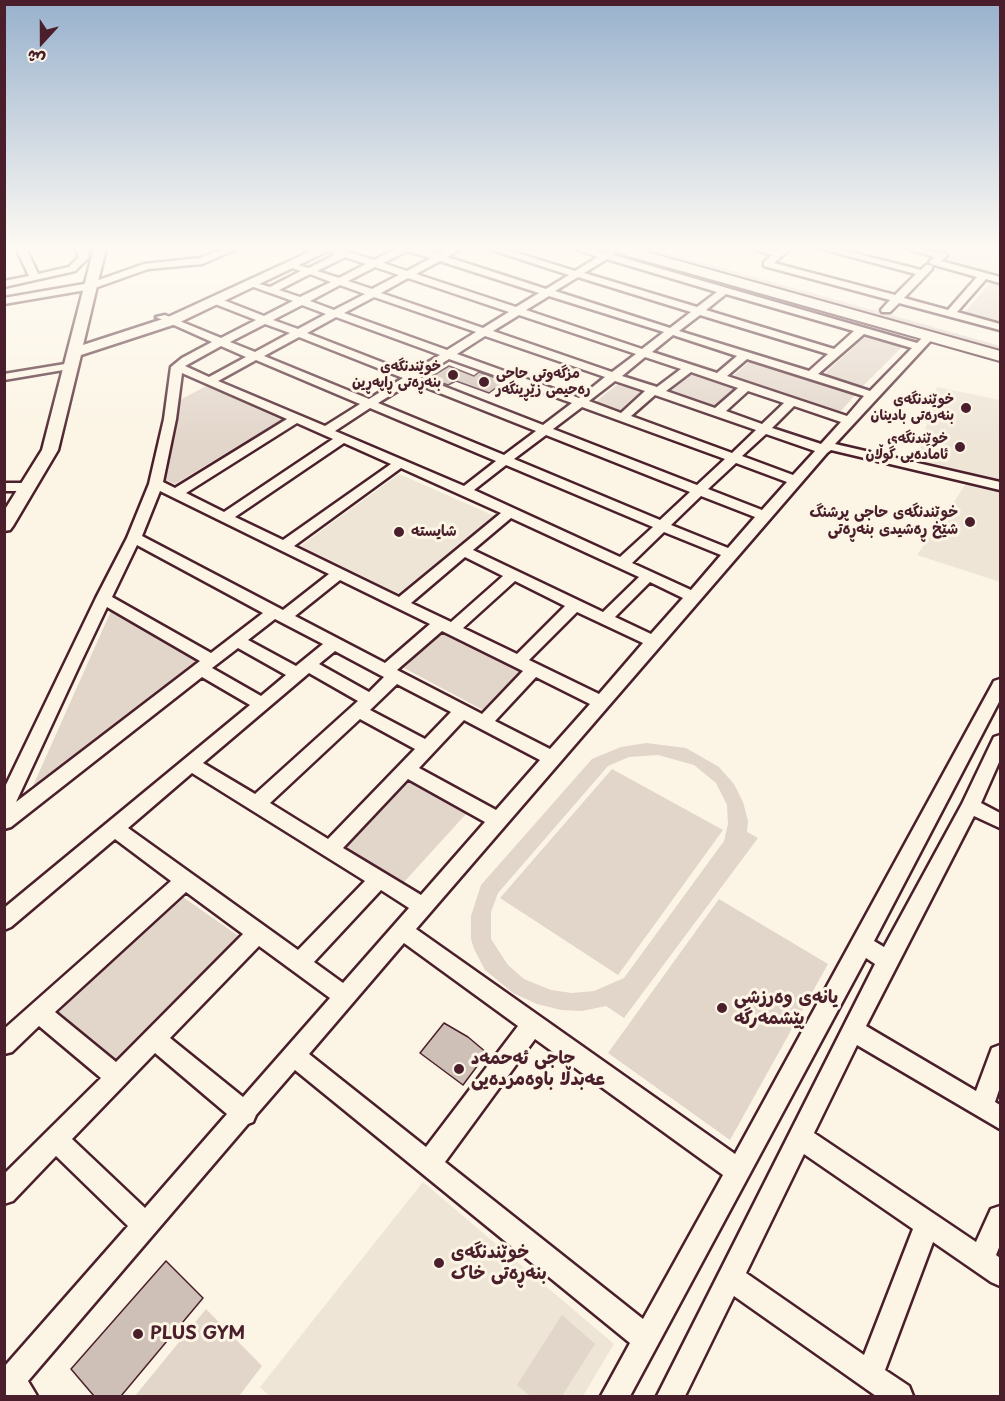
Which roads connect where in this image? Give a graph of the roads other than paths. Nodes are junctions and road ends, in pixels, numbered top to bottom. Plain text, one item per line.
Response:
1 (85, 313) edge
2 (177, 313) edge
3 (180, 313) edge
4 (247, 313) edge
5 (277, 313) edge
6 (334, 313) edge
7 (335, 313) edge
8 (429, 313) edge
9 (514, 313) edge
10 (525, 313) edge
11 (616, 313) edge
12 (695, 313) edge
13 (706, 313) edge
14 (803, 313) edge
15 (826, 313) edge
16 (929, 313) edge
17 (963, 313) edge
18 (166, 319) junction
19 (264, 320) junction
20 (1000, 327) edge
21 (862, 330) junction
22 (672, 331) junction
23 (483, 332) junction
24 (298, 333) junction
25 (222, 341) junction
26 (924, 342) junction
27 (1000, 342) edge
28 (837, 352) junction
29 (644, 353) junction
30 (448, 354) junction
31 (256, 355) junction
32 (745, 355) junction
33 (1000, 356) edge
34 (73, 359) junction
35 (177, 367) junction
36 (689, 368) junction
37 (810, 375) junction
38 (613, 376) junction
39 (4, 377) edge
40 (411, 377) junction
41 (719, 377) junction
42 (209, 381) junction
43 (4, 385) edge
44 (746, 387) junction
45 (656, 391) junction
46 (872, 395) junction
47 (580, 402) junction
48 (792, 402) junction
49 (370, 403) junction
50 (718, 412) junction
51 (623, 417) junction
52 (296, 418) junction
53 (850, 421) junction
54 (764, 428) junction
55 (544, 430) junction
56 (326, 431) junction
57 (343, 438) junction
58 (826, 448) junction
59 (734, 458) junction
60 (506, 459) junction
61 (400, 463) junction
62 (798, 481) junction
63 (156, 484) junction
64 (1000, 486) edge
65 (4, 487) edge
66 (28, 487) junction
67 (699, 490) junction
68 (465, 491) junction
69 (177, 493) junction
70 (510, 512) junction
71 (764, 516) junction
72 (226, 517) junction
73 (663, 525) junction
74 (4, 526) edge
75 (134, 538) junction
76 (284, 546) junction
77 (463, 551) junction
78 (730, 554) junction
79 (622, 563) junction
80 (340, 573) junction
81 (513, 575) junction
82 (648, 576) junction
83 (693, 597) junction
84 (103, 598) junction
85 (401, 603) junction
86 (575, 604) junction
87 (279, 614) junction
88 (605, 619) junction
89 (447, 626) junction
90 (237, 640) junction
91 (654, 642) junction
92 (334, 643) junction
93 (206, 665) junction
94 (527, 665) junction
95 (302, 670) junction
96 (391, 673) junction
97 (997, 697) edge
98 (601, 702) junction
99 (262, 704) junction
100 (364, 706) junction
101 (462, 711) junction
102 (484, 722) junction
103 (1000, 742) edge
104 (427, 748) junction
105 (553, 759) junction
106 (191, 764) junction
107 (406, 769) junction
108 (257, 804) junction
109 (970, 806) junction
110 (4, 809) edge
111 (499, 821) junction
112 (1000, 821) edge
113 (4, 822) edge
114 (114, 828) junction
115 (330, 849) junction
116 (379, 879) junction
117 (184, 881) junction
118 (424, 907) junction
119 (4, 921) edge
120 (403, 931) junction
121 (258, 933) junction
122 (862, 945) junction
123 (888, 960) junction
124 (299, 963) junction
125 (345, 997) junction
126 (39, 1012) junction
127 (534, 1024) junction
128 (854, 1031) junction
129 (155, 1039) junction
130 (4, 1044) edge
131 (294, 1056) junction
132 (1000, 1056) edge
133 (117, 1077) junction
134 (991, 1113) edge
135 (245, 1114) junction
136 (800, 1138) junction
137 (56, 1140) junction
138 (428, 1165) junction
139 (738, 1171) junction
140 (4, 1192) edge
141 (1000, 1218) edge
142 (927, 1224) junction
143 (146, 1226) junction
144 (991, 1267) edge
145 (731, 1278) junction
146 (646, 1339) junction
147 (870, 1375) junction
148 (13, 1389) edge
149 (615, 1396) edge
150 (671, 1396) edge
151 (899, 1396) edge

1 - 34 main road
2 - 18 main road
3 - 18 main road
4 - 19 street
5 - 19 street
6 - 24 street
7 - 30 street
8 - 23 street
9 - 23 street
10 - 29 street
11 - 22 street
12 - 22 street
13 - 28 street
14 - 21 street
15 - 26 highway
16 - 27 highway
17 - 20 street
18 - 25 street
18 - 34 main road
19 - 24 street
19 - 25 street
21 - 26 street
21 - 28 street
22 - 29 street
22 - 32 street
23 - 30 street
23 - 38 street
24 - 31 street
24 - 40 street
25 - 31 street
25 - 35 street
26 - 33 highway
26 - 46 street
28 - 37 street
29 - 36 street
29 - 38 street
30 - 40 street
30 - 47 street
31 - 42 street
31 - 49 street
32 - 37 street
32 - 41 street
34 - 39 street
34 - 43 street
34 - 66 main road
35 - 42 street
35 - 63 street
36 - 41 street
36 - 45 street
37 - 46 street
38 - 45 street
38 - 47 street
40 - 49 street
40 - 55 street
41 - 44 street
42 - 52 street
44 - 48 street
44 - 50 street
45 - 50 street
45 - 51 street
46 - 53 street
47 - 51 street
47 - 55 street
48 - 53 street
48 - 54 street
49 - 56 street
49 - 60 street
50 - 54 street
51 - 59 street
52 - 56 street
52 - 69 street
53 - 58 street
54 - 58 street
54 - 59 street
55 - 60 street
55 - 67 street
56 - 57 street
57 - 61 street
57 - 72 street
58 - 62 street
58 - 64 street
59 - 62 street
59 - 67 street
60 - 68 street
60 - 73 street
61 - 68 street
61 - 76 street
62 - 71 street
63 - 69 street
63 - 75 street
65 - 66 street
66 - 74 main road
67 - 71 street
67 - 73 street
68 - 70 street
69 - 72 street
70 - 77 street
70 - 79 street
71 - 78 street
72 - 76 street
73 - 78 street
73 - 79 street
75 - 84 street
75 - 87 street
76 - 80 street
77 - 81 street
77 - 85 street
78 - 83 street
79 - 82 street
80 - 85 street
80 - 87 street
81 - 86 street
81 - 89 street
82 - 83 street
82 - 88 street
83 - 91 street
84 - 93 street
84 - 110 street
85 - 89 street
86 - 88 street
86 - 94 street
87 - 90 street
87 - 92 street
88 - 91 street
89 - 94 street
89 - 96 street
90 - 93 street
90 - 95 street
91 - 98 street
92 - 95 street
92 - 96 street
93 - 99 street
93 - 113 street
94 - 98 street
94 - 102 street
95 - 99 street
95 - 100 street
96 - 100 street
96 - 101 street
97 - 122 street
98 - 105 street
99 - 106 street
100 - 104 street
100 - 108 street
101 - 102 street
101 - 104 street
102 - 105 street
103 - 109 street
104 - 107 street
105 - 111 street
106 - 108 street
106 - 114 street
107 - 111 street
107 - 115 street
108 - 115 street
109 - 112 street
109 - 123 street
111 - 118 street
114 - 117 street
114 - 119 street
115 - 116 street
116 - 118 street
116 - 124 street
117 - 121 street
117 - 126 street
118 - 120 street
120 - 125 street
120 - 127 street
121 - 124 street
121 - 129 street
122 - 123 street
122 - 139 street
123 - 128 street
124 - 125 street
125 - 131 street
126 - 130 street
126 - 133 street
127 - 138 street
127 - 139 street
128 - 134 street
128 - 136 street
129 - 133 street
129 - 135 street
131 - 135 street
131 - 138 street
132 - 134 street
133 - 137 street
135 - 143 street
136 - 142 street
136 - 145 street
137 - 140 street
137 - 143 street
138 - 146 street
139 - 146 street
141 - 144 street
142 - 144 street
142 - 147 street
143 - 148 street
145 - 147 street
145 - 150 street
146 - 149 street
147 - 151 street

